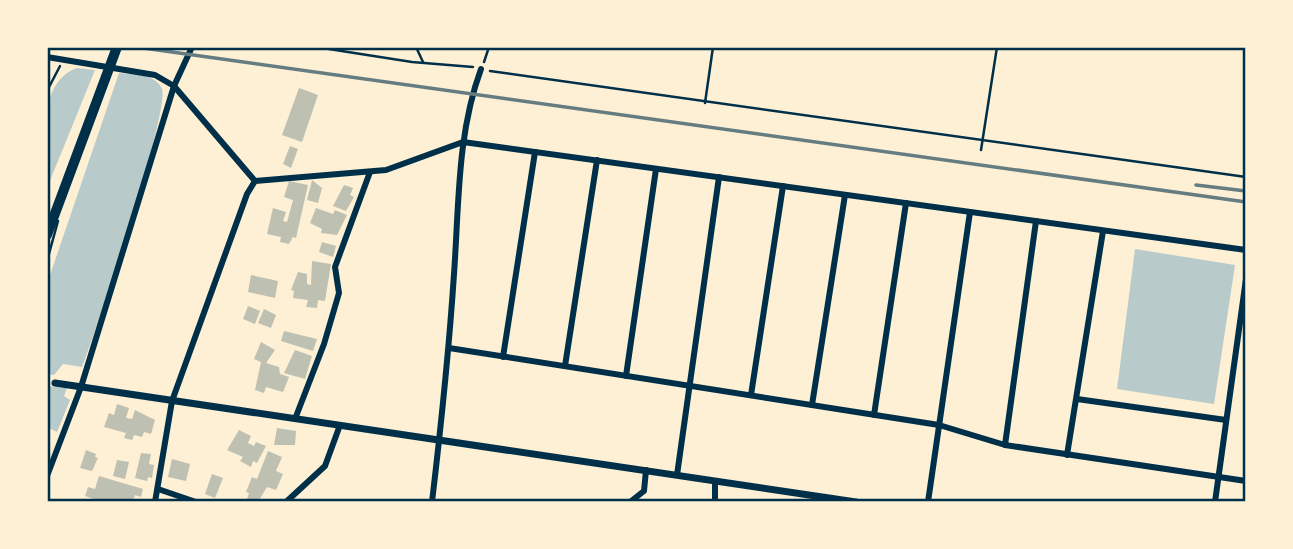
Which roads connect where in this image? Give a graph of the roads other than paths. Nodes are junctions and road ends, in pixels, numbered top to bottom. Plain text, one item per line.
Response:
1 (117, 47) edge
2 (191, 47) edge
3 (47, 57) edge
4 (481, 69) road end
5 (174, 86) junction
6 (463, 142) junction
7 (535, 152) junction
8 (597, 160) junction
9 (656, 169) junction
10 (370, 172) junction
11 (719, 177) junction
12 (254, 181) junction
13 (783, 186) junction
14 (65, 187) junction
15 (845, 195) junction
16 (906, 203) junction
17 (970, 212) junction
18 (1037, 221) junction
19 (1103, 231) junction
20 (47, 235) edge
21 (1246, 250) edge
22 (47, 261) edge
23 (1246, 279) edge
24 (449, 348) junction
25 (503, 356) junction
26 (565, 366) junction
27 (626, 376) junction
28 (55, 383) dead end
29 (688, 386) junction
30 (81, 387) junction
31 (751, 396) junction
32 (1077, 399) junction
33 (172, 401) junction
34 (812, 405) junction
35 (874, 415) junction
36 (295, 419) junction
37 (1226, 420) junction
38 (340, 425) junction
39 (940, 425) junction
40 (439, 440) junction
41 (1005, 445) junction
42 (1067, 455) junction
43 (646, 470) junction
44 (47, 475) edge
45 (677, 475) junction
46 (1218, 477) junction
47 (716, 481) junction
48 (1246, 481) edge
49 (158, 489) junction
50 (155, 502) edge
51 (195, 502) edge
52 (286, 502) edge
53 (432, 502) edge
54 (630, 502) edge
55 (715, 502) edge
56 (856, 502) edge
57 (928, 502) edge
58 (1214, 502) edge

1 - 14 highway
2 - 5 street
3 - 5 street
4 - 6 street
5 - 12 street
5 - 30 street
6 - 7 street
6 - 10 street
6 - 24 street
7 - 8 street
7 - 25 street
8 - 9 street
8 - 26 street
9 - 11 street
9 - 27 street
10 - 12 street
10 - 36 street
11 - 13 street
11 - 29 street
12 - 33 street
13 - 15 street
13 - 31 street
14 - 20 highway
14 - 22 lane
15 - 16 street
15 - 34 street
16 - 17 street
16 - 35 street
17 - 18 street
17 - 39 street
18 - 19 street
18 - 41 street
19 - 21 street
19 - 32 street
23 - 37 street
24 - 25 street
24 - 40 street
25 - 26 street
26 - 27 street
27 - 29 street
28 - 30 street
29 - 31 street
29 - 45 street
30 - 33 street
30 - 44 street
31 - 34 street
32 - 37 street
32 - 42 street
33 - 36 street
33 - 49 street
34 - 35 street
35 - 39 street
36 - 38 street
37 - 46 street
38 - 40 street
38 - 52 street
39 - 41 street
39 - 57 street
40 - 43 street
40 - 53 street
41 - 42 street
42 - 46 street
43 - 45 street
43 - 54 street
45 - 47 street
46 - 48 street
46 - 58 street
47 - 55 street
47 - 56 street
49 - 50 street
49 - 51 street

